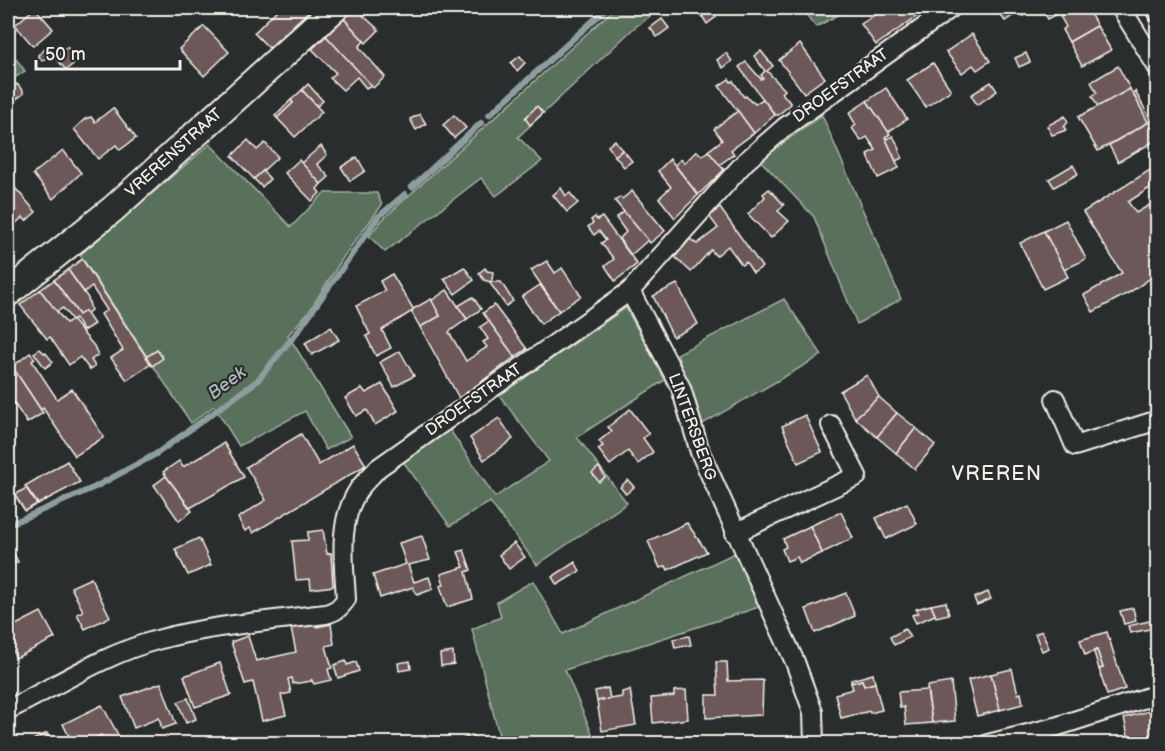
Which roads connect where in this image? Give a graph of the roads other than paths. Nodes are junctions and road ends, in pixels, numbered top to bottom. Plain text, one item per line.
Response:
1 (951, 8) edge
2 (328, 10) edge
3 (1126, 14) edge
4 (1158, 42) edge
5 (1158, 68) edge
6 (630, 291) junction
7 (8, 293) edge
8 (1054, 399) dead end
9 (1158, 420) edge
10 (831, 425) dead end
11 (735, 533) junction
12 (1158, 694) edge
13 (8, 710) edge
14 (814, 744) edge
15 (988, 744) edge

1 - 6 street, DROEFSTRAAT
2 - 7 street, VRERENSTRAAT
3 - 4 street
3 - 5 street
6 - 11 street, LINTERSBERG
6 - 13 street, DROEFSTRAAT
8 - 9 street
10 - 11 street
11 - 14 street, LINTERSBERG
12 - 15 street

